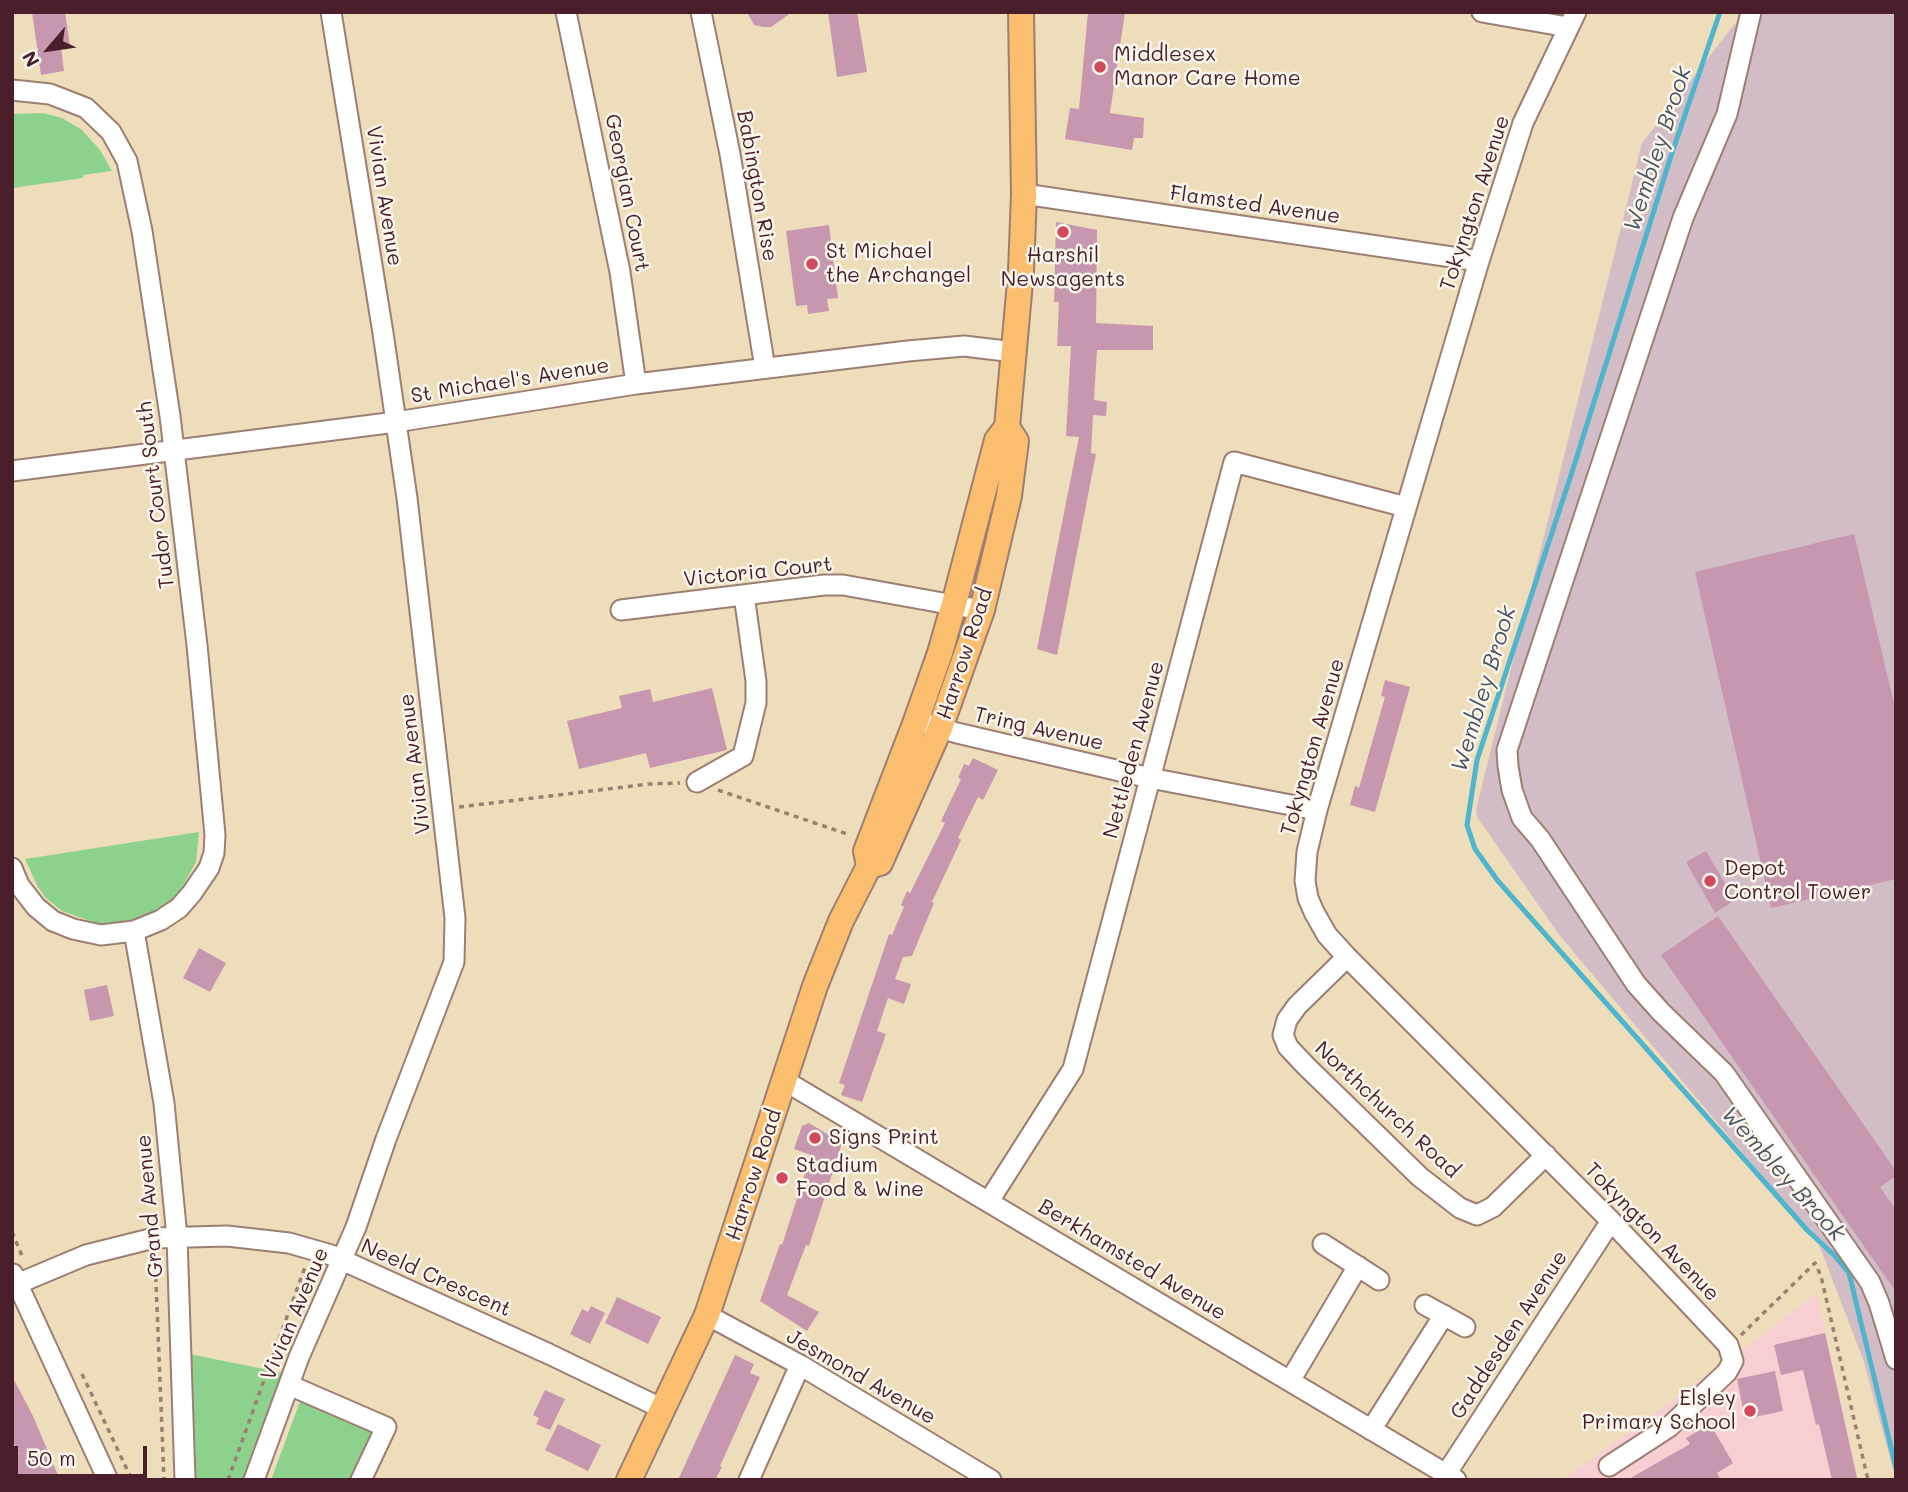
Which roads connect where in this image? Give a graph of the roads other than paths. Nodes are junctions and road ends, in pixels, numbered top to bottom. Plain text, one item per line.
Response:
1 (331, 12) edge
2 (566, 12) edge
3 (701, 12) edge
4 (1021, 12) edge
5 (1482, 12) edge
6 (1751, 12) edge
7 (1572, 20) edge
8 (12, 90) edge
9 (1024, 194) junction
10 (1479, 261) junction
11 (1014, 352) junction
12 (765, 368) junction
13 (636, 384) junction
14 (396, 422) junction
15 (1007, 428) junction
16 (172, 450) junction
17 (12, 471) edge
18 (1406, 507) junction
19 (744, 595) junction
20 (954, 604) junction
21 (621, 610) dead end
22 (982, 610) junction
23 (916, 721) junction
24 (940, 728) junction
25 (1150, 778) junction
26 (696, 782) road end
27 (1317, 810) junction
28 (869, 854) junction
29 (12, 868) edge
30 (134, 931) junction
31 (1347, 957) junction
32 (785, 1081) junction
33 (1546, 1155) junction
34 (989, 1201) junction
35 (1611, 1221) junction
36 (177, 1237) junction
37 (1323, 1244) dead end
38 (342, 1261) junction
39 (1358, 1266) junction
40 (15, 1279) edge
41 (1379, 1280) dead end
42 (1425, 1305) dead end
43 (707, 1315) junction
44 (1444, 1315) junction
45 (1465, 1328) dead end
46 (1896, 1359) edge
47 (800, 1365) junction
48 (1290, 1381) junction
49 (289, 1385) junction
50 (663, 1409) junction
51 (1371, 1430) junction
52 (1609, 1466) dead end
53 (1451, 1477) edge
54 (108, 1480) edge
55 (185, 1480) edge
56 (254, 1480) edge
57 (361, 1480) edge
58 (629, 1480) edge
59 (749, 1480) edge
60 (991, 1480) edge

1 - 14 street, Vivian Avenue
2 - 13 street, Georgian Court
3 - 12 street, Babington Rise
4 - 9 main road, Harrow Road
5 - 7 street
6 - 46 street
7 - 10 street, Tokyngton Avenue
8 - 16 street, Tudor Court South
9 - 10 street, Flamsted Avenue
9 - 11 main road, Harrow Road
10 - 18 street, Tokyngton Avenue
11 - 12 street, St Michael's Avenue
11 - 15 main road, Harrow Road
12 - 13 street, St Michael's Avenue
13 - 14 street, St Michael's Avenue
14 - 16 street, St Michael's Avenue
14 - 38 street, Vivian Avenue
15 - 20 main road, Harrow Road
15 - 22 main road, Harrow Road
16 - 17 street, St Michael's Avenue
16 - 30 street, Tudor Court South
18 - 25 street, Nettleden Avenue
18 - 27 street, Tokyngton Avenue
19 - 20 street, Victoria Court
19 - 21 street, Victoria Court
19 - 26 street
20 - 22 street, Victoria Court
20 - 23 main road, Harrow Road
22 - 24 main road, Harrow Road
23 - 24 street, Tring Avenue
23 - 28 main road, Harrow Road
24 - 25 street, Tring Avenue
24 - 28 main road, Harrow Road
25 - 27 street, Tring Avenue
25 - 34 street, Nettleden Avenue
27 - 31 street, Tokyngton Avenue
28 - 32 main road, Harrow Road
29 - 30 street, Tudor Court South
30 - 36 street, Grand Avenue
31 - 33 street, Tokyngton Avenue
31 - 33 street, Northchurch Road
32 - 34 street, Berkhamsted Avenue
32 - 43 main road, Harrow Road
33 - 35 street, Tokyngton Avenue
34 - 48 street, Berkhamsted Avenue
35 - 52 street, Tokyngton Avenue
35 - 53 street, Gaddesden Avenue
36 - 38 street, Neeld Crescent
36 - 40 street, Neeld Crescent
36 - 55 street, Grand Avenue
37 - 39 street
38 - 49 street, Vivian Avenue
38 - 50 street, Neeld Crescent
39 - 41 street
39 - 48 street
40 - 54 street
42 - 44 street
43 - 47 street, Jesmond Avenue
43 - 50 main road, Harrow Road
44 - 45 street
44 - 51 street
47 - 59 street
47 - 60 street, Jesmond Avenue
48 - 51 street, Berkhamsted Avenue
49 - 56 street, Vivian Avenue
49 - 57 street
50 - 58 main road, Harrow Road
51 - 53 street, Berkhamsted Avenue

